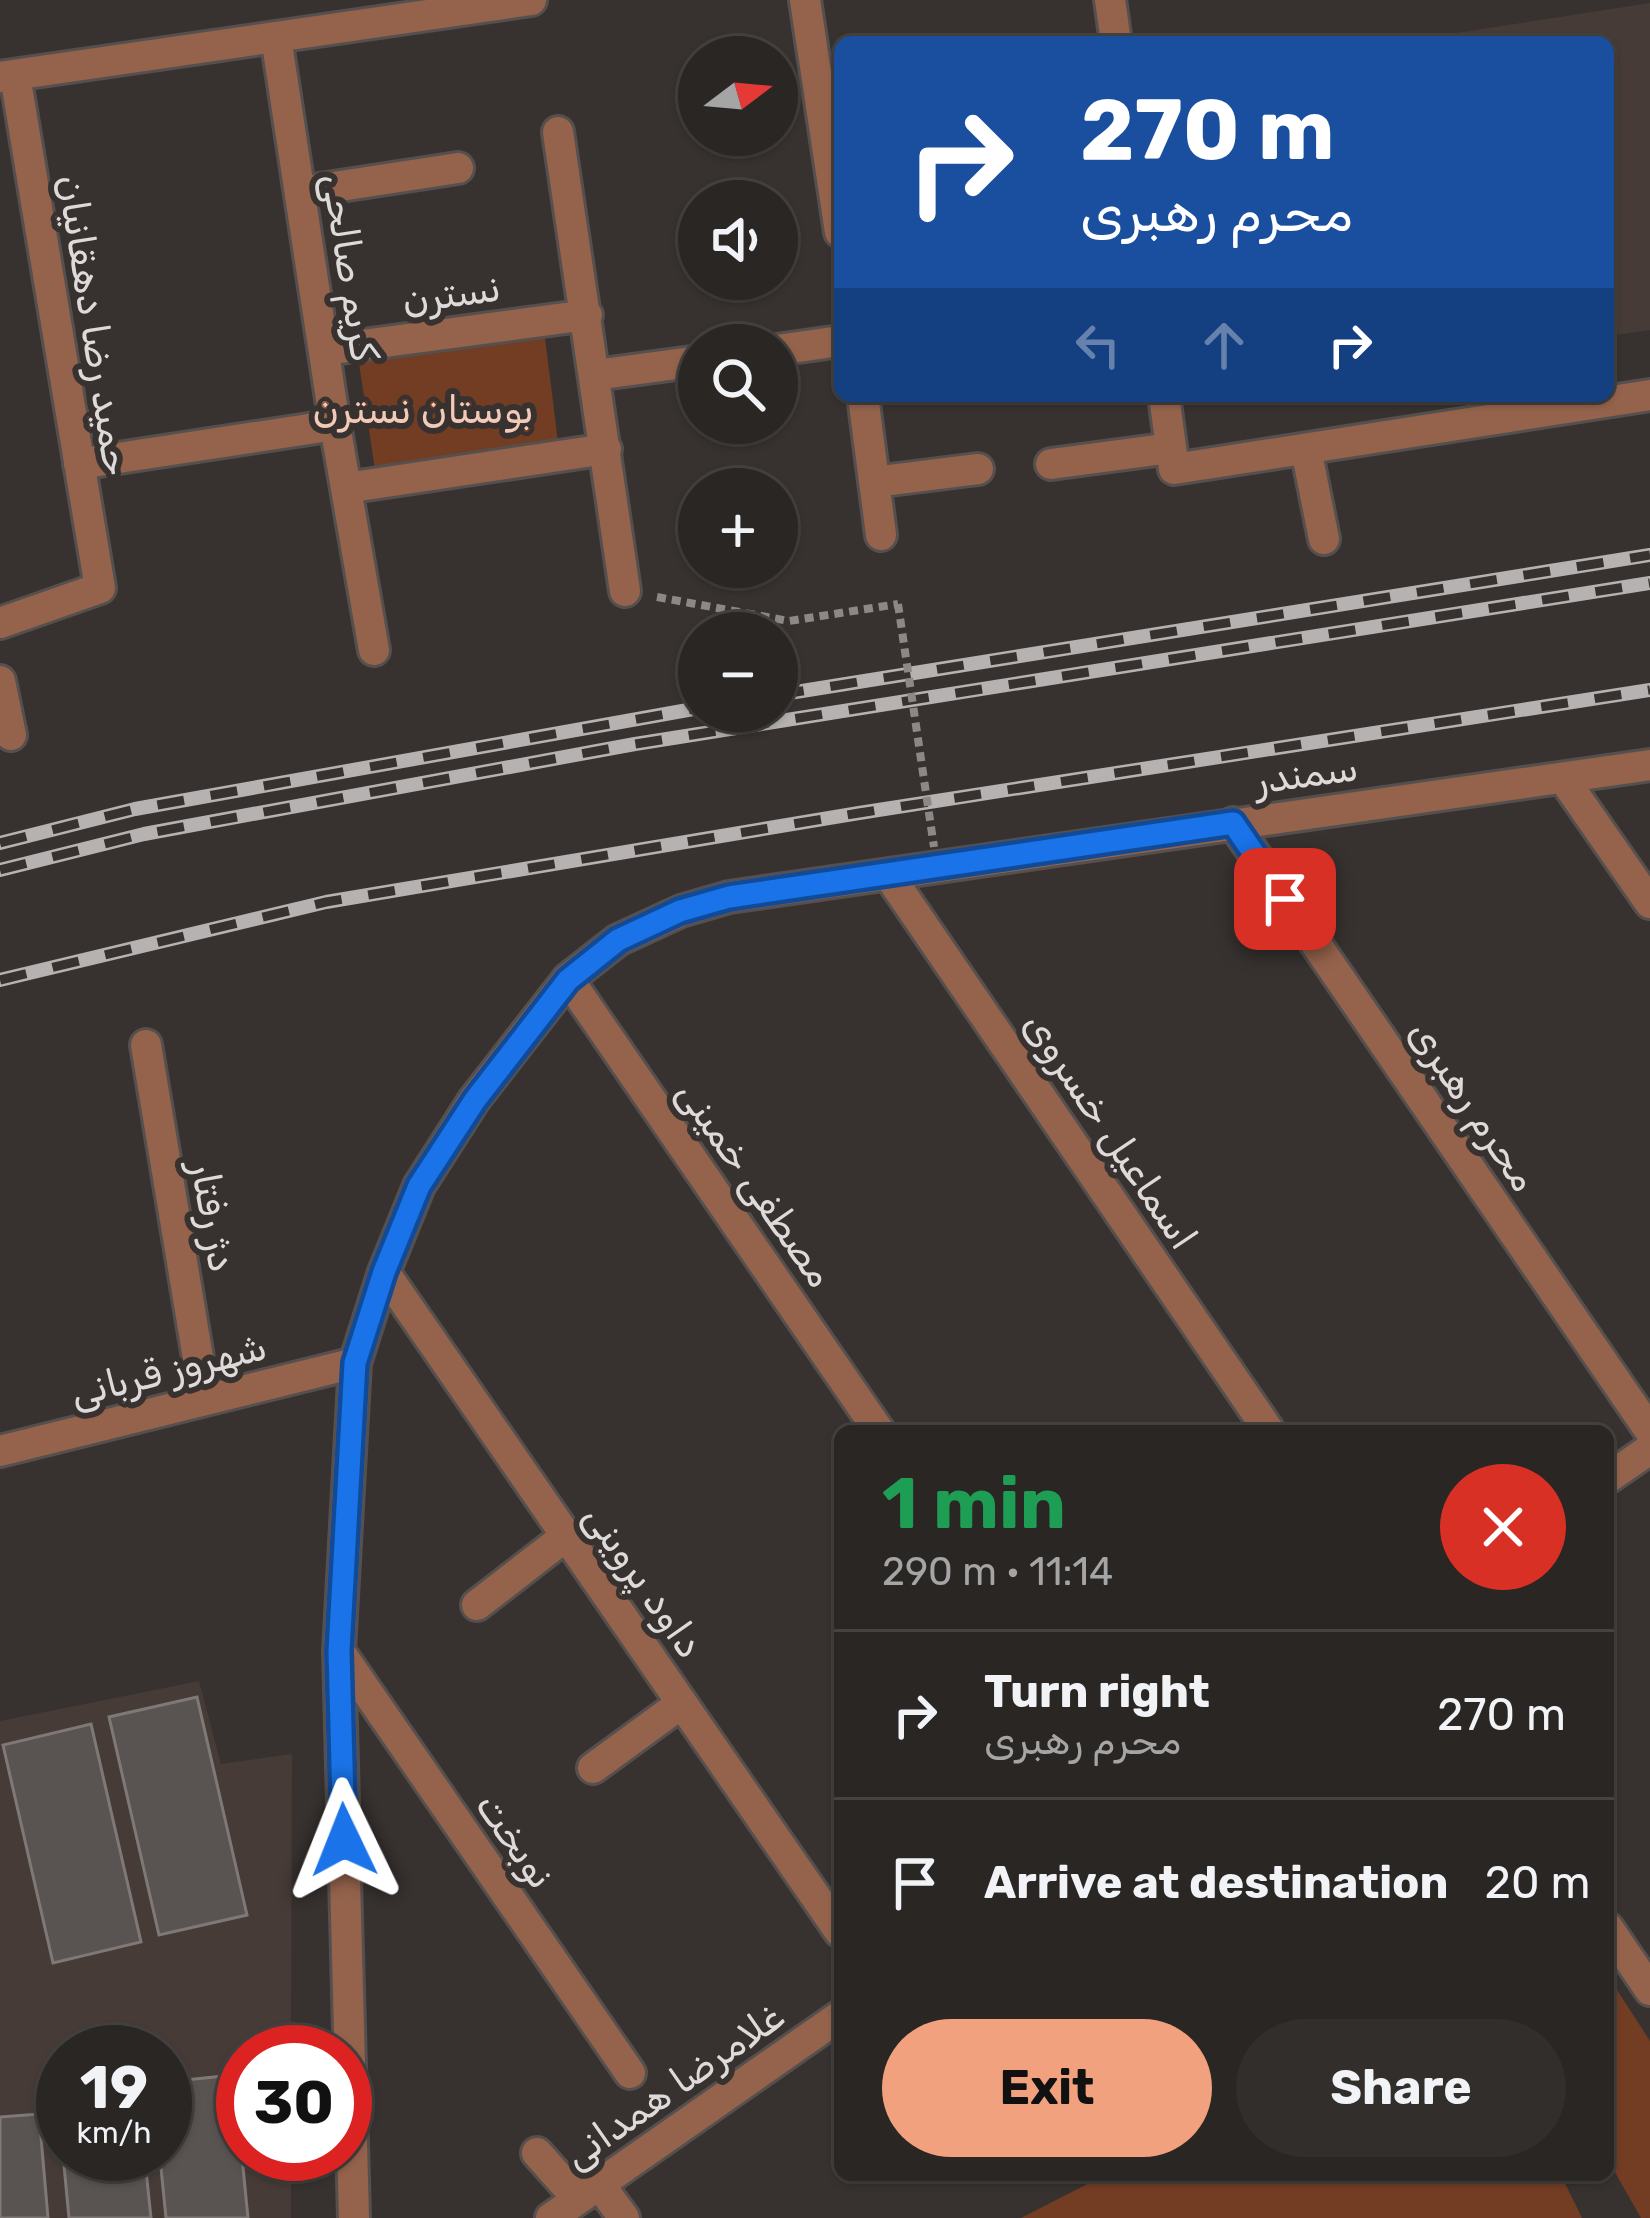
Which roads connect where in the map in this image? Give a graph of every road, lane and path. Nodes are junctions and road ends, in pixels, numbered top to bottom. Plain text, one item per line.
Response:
1 (531, 0) edge
2 (805, 0) edge
3 (1110, 0) edge
4 (1115, 36) edge
5 (276, 37) junction
6 (7, 76) edge
7 (558, 132) dead end
8 (834, 164) edge
9 (458, 168) dead end
10 (301, 192) junction
11 (587, 315) junction
12 (834, 342) edge
13 (798, 347) edge
14 (326, 350) junction
15 (678, 364) edge
16 (595, 375) junction
17 (1650, 395) edge
18 (1614, 401) edge
19 (864, 402) edge
20 (1165, 402) edge
21 (1605, 402) edge
22 (334, 425) junction
23 (606, 449) junction
24 (1306, 449) junction
25 (1173, 458) junction
26 (79, 464) junction
27 (1051, 464) dead end
28 (978, 469) dead end
29 (874, 482) junction
30 (346, 488) junction
31 (881, 535) dead end
32 (1324, 539) dead end
33 (625, 591) joint
34 (0, 623) edge
35 (374, 650) dead end
36 (0, 681) edge
37 (10, 735) dead end
38 (1650, 765) edge
39 (1563, 778) junction
40 (1233, 823) junction
41 (934, 848) dead end
42 (888, 874) junction
43 (1650, 903) edge
44 (568, 980) junction
45 (146, 1045) dead end
46 (384, 1272) junction
47 (355, 1363) junction
48 (206, 1400) junction
49 (875, 1425) edge
50 (1265, 1425) edge
51 (1650, 1431) edge
52 (1650, 1449) edge
53 (0, 1451) edge
54 (1614, 1474) edge
55 (566, 1536) junction
56 (477, 1605) dead end
57 (339, 1651) junction
58 (682, 1703) junction
59 (593, 1768) dead end
60 (834, 1923) edge
61 (1614, 1937) edge
62 (1650, 1990) edge
63 (834, 2020) edge
64 (630, 2073) dead end
65 (537, 2153) dead end
66 (588, 2192) junction
67 (354, 2218) edge
68 (551, 2218) edge
69 (624, 2218) edge

1 - 5 street
2 - 8 street
3 - 4 street
5 - 6 street
5 - 10 street, کریم صالحی
6 - 26 street, حمید رضا دهقانیان
7 - 11 street
9 - 10 street
10 - 14 street, کریم صالحی
11 - 14 street, نسترن
11 - 16 street
12 - 13 street
14 - 22 street, کریم صالحی
15 - 16 street
16 - 23 street
17 - 18 street
19 - 29 street
20 - 25 street
21 - 24 street
22 - 26 street
22 - 30 street, کریم صالحی
23 - 30 street
23 - 33 street
24 - 25 street
24 - 32 street
25 - 27 street
26 - 34 street, حمید رضا دهقانیان
28 - 29 street
29 - 31 street
30 - 35 street, کریم صالحی
33 - 41 path, bridge
36 - 37 street
38 - 39 street, سمندر
39 - 40 street, سمندر
39 - 43 street
40 - 42 street, سمندر
40 - 51 street, محرم رهبری
42 - 44 street, سمندر
42 - 50 street, اسماعیل خسروی
44 - 46 street, سمندر
44 - 49 street, مصطفی خمینی
45 - 48 street, دژ رفتار
46 - 47 street, سمندر
46 - 55 street, داود پروینی
47 - 48 street, شهروز قربانی
47 - 57 street, سمندر
48 - 53 street, شهروز قربانی
52 - 54 street
55 - 56 street
55 - 58 street, داود پروینی
57 - 64 street, نوبخت
57 - 67 street, سمندر
58 - 59 street
58 - 60 street, داود پروینی
61 - 62 street
63 - 66 street, غلامرضا همدانی
65 - 66 street
66 - 68 street, غلامرضا همدانی
66 - 69 street

